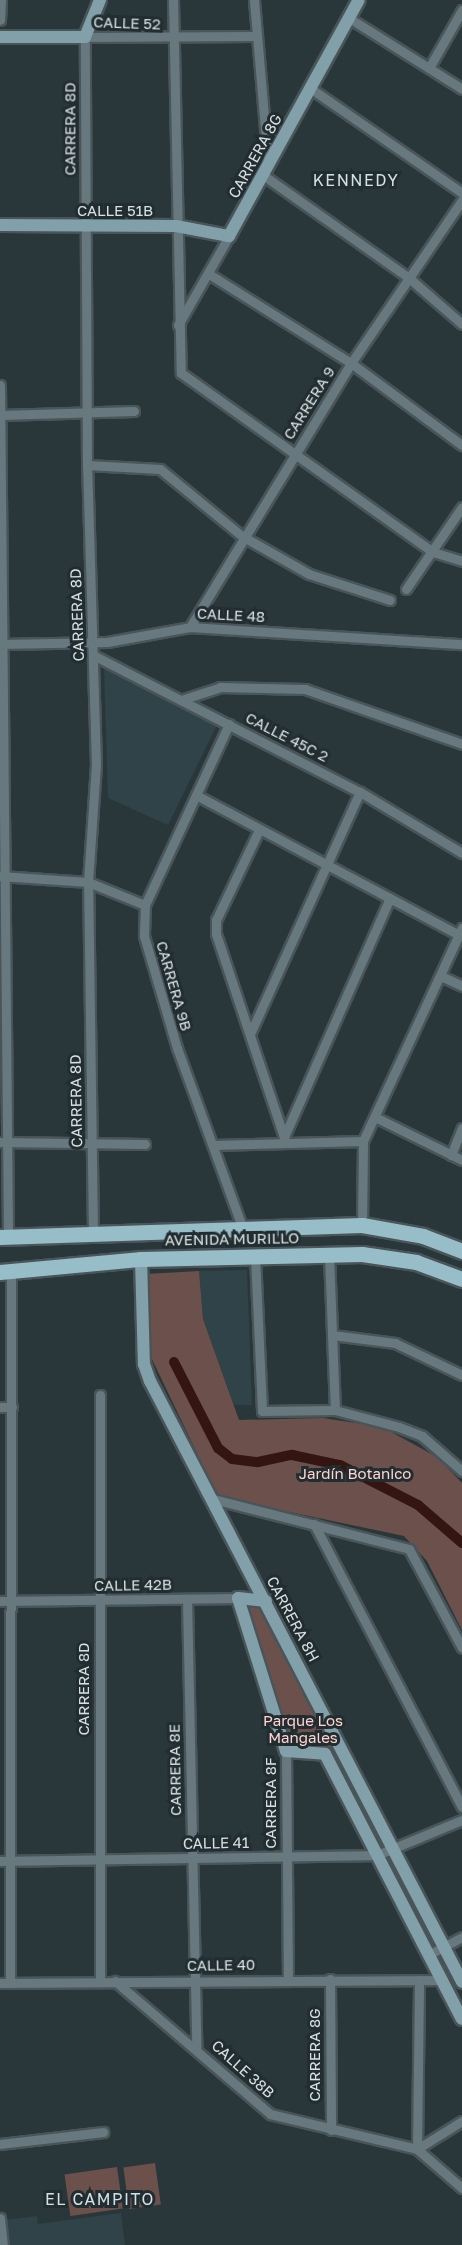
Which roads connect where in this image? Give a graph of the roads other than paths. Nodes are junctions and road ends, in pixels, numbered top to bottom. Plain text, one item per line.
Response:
1 (1, 0) edge
2 (100, 0) edge
3 (173, 0) edge
4 (254, 0) edge
5 (359, 0) edge
6 (462, 10) edge
7 (349, 18) junction
8 (0, 20) edge
9 (254, 36) junction
10 (0, 37) edge
11 (85, 37) junction
12 (177, 39) junction
13 (429, 68) junction
14 (310, 88) junction
15 (462, 89) edge
16 (268, 163) junction
17 (262, 175) junction
18 (462, 193) edge
19 (462, 200) edge
20 (0, 225) edge
21 (86, 225) junction
22 (176, 226) junction
23 (229, 236) junction
24 (209, 274) junction
25 (409, 278) junction
26 (462, 324) edge
27 (177, 326) junction
28 (351, 363) junction
29 (0, 385) edge
30 (134, 411) dead end
31 (0, 415) edge
32 (87, 416) junction
33 (462, 445) edge
34 (295, 453) junction
35 (87, 465) junction
36 (462, 507) edge
37 (242, 537) junction
38 (433, 552) junction
39 (462, 561) edge
40 (406, 589) dead end
41 (390, 600) dead end
42 (190, 627) junction
43 (93, 642) junction
44 (0, 644) edge
45 (462, 644) edge
46 (93, 655) junction
47 (184, 699) junction
48 (229, 724) junction
49 (462, 744) edge
50 (360, 792) junction
51 (196, 795) junction
52 (259, 830) junction
53 (462, 853) edge
54 (327, 867) junction
55 (2, 876) edge
56 (88, 882) junction
57 (390, 898) junction
58 (145, 905) junction
59 (460, 931) edge
60 (441, 976) junction
61 (462, 986) edge
62 (250, 1034) junction
63 (375, 1117) junction
64 (462, 1128) edge
65 (285, 1140) junction
66 (363, 1141) junction
67 (3, 1142) edge
68 (92, 1143) junction
69 (145, 1144) dead end
70 (214, 1145) junction
71 (452, 1155) junction
72 (462, 1160) edge
73 (362, 1225) junction
74 (242, 1227) junction
75 (93, 1233) junction
76 (4, 1237) edge
77 (462, 1251) edge
78 (255, 1256) junction
79 (329, 1256) junction
80 (141, 1259) junction
81 (5, 1271) edge
82 (462, 1279) edge
83 (332, 1335) junction
84 (462, 1376) edge
85 (100, 1395) dead end
86 (0, 1407) edge
87 (12, 1407) junction
88 (335, 1410) junction
89 (462, 1470) edge
90 (213, 1499) junction
91 (314, 1524) junction
92 (238, 1598) junction
93 (187, 1599) junction
94 (99, 1600) junction
95 (0, 1601) edge
96 (14, 1601) junction
97 (266, 1601) junction
98 (462, 1648) edge
99 (286, 1751) junction
100 (462, 1807) edge
101 (462, 1820) edge
102 (394, 1851) junction
103 (376, 1855) junction
104 (286, 1857) junction
105 (192, 1858) junction
106 (11, 1860) junction
107 (99, 1860) junction
108 (0, 1861) edge
109 (462, 1937) edge
110 (443, 1947) junction
111 (430, 1954) junction
112 (288, 1979) junction
113 (330, 1979) junction
114 (195, 1980) junction
115 (419, 1980) junction
116 (443, 1980) junction
117 (100, 1982) junction
118 (115, 1982) junction
119 (462, 1982) edge
120 (5, 1983) edge
121 (462, 2019) edge
122 (196, 2047) junction
123 (462, 2121) edge
124 (330, 2130) junction
125 (103, 2133) dead end
126 (0, 2144) edge
127 (417, 2150) junction
128 (462, 2188) edge
129 (0, 2218) edge
130 (3, 2245) edge

1 - 8 street
2 - 11 street, CARRERA 8D
3 - 12 street
4 - 9 street
5 - 7 street, CARRERA 8G
6 - 13 street
7 - 13 street
7 - 14 street, CARRERA 8G
9 - 12 street, CALLE 52
9 - 16 street
10 - 11 street, CALLE 52
11 - 12 street, CALLE 52
11 - 21 street, CARRERA 8D
12 - 22 street
13 - 15 street
14 - 16 street, CARRERA 8G
14 - 18 street
16 - 17 street, CARRERA 8G
17 - 23 street, CARRERA 8G
17 - 25 street
19 - 25 street, CARRERA 9
20 - 21 street, CALLE 51B
21 - 22 street, CALLE 51B
21 - 32 street, CARRERA 8D
22 - 23 street, CALLE 51B
22 - 27 street
23 - 24 street, CARRERA 8G
24 - 27 street, CARRERA 8G
24 - 28 street
25 - 26 street
25 - 28 street, CARRERA 9
27 - 34 street
28 - 33 street
28 - 34 street, CARRERA 9
29 - 31 street
30 - 32 street
31 - 32 street
31 - 44 street
32 - 35 street, CARRERA 8D
34 - 37 street, CARRERA 9
34 - 38 street
35 - 37 street
35 - 43 street, CARRERA 8D
36 - 38 street
37 - 41 street
37 - 42 street, CARRERA 9
38 - 39 street
38 - 40 street
42 - 43 street, CALLE 48
42 - 45 street, CALLE 48
43 - 44 street, CALLE 48
43 - 46 street, CARRERA 8D
44 - 55 street
46 - 47 street, CALLE 45C 2
46 - 56 street, CARRERA 8D
47 - 48 street, CALLE 45C 2
47 - 49 street
48 - 50 street, CALLE 45C 2
48 - 51 street, CARRERA 9B
50 - 53 street, CALLE 45C 2
50 - 54 street
51 - 52 street
51 - 58 street, CARRERA 9B
52 - 54 street
52 - 62 street
54 - 57 street
54 - 62 street
55 - 56 street
55 - 67 street
56 - 58 street
56 - 68 street, CARRERA 8D
57 - 59 street
57 - 65 street
58 - 70 street, CARRERA 9B
59 - 60 street
60 - 61 street
60 - 63 street
62 - 65 street
63 - 66 street
63 - 71 street
64 - 71 street
65 - 66 street
65 - 70 street
66 - 73 street
67 - 68 street
67 - 76 street
68 - 69 street
68 - 75 street, CARRERA 8D
70 - 74 street, CARRERA 9B
71 - 72 street
73 - 74 main road, AVENIDA MURILLO
73 - 77 main road, AVENIDA MURILLO
74 - 75 main road, AVENIDA MURILLO
75 - 76 main road, AVENIDA MURILLO
78 - 79 main road, AVENIDA MURILLO
78 - 80 main road, AVENIDA MURILLO
78 - 88 street
79 - 82 main road, AVENIDA MURILLO
79 - 83 street
80 - 81 main road, AVENIDA MURILLO
80 - 90 street, CARRERA 8H
81 - 87 street
83 - 84 street
83 - 88 street
85 - 94 street, CARRERA 8D
86 - 87 street
87 - 96 street
88 - 89 street
90 - 91 street
90 - 97 street, CARRERA 8H
91 - 98 street
91 - 100 street
92 - 93 street, CALLE 42B
92 - 97 street, CALLE 42B
92 - 99 street, CARRERA 8F
93 - 94 street, CALLE 42B
93 - 105 street, CARRERA 8E
94 - 96 street, CALLE 42B
94 - 107 street, CARRERA 8D
95 - 96 street, CALLE 42B
96 - 106 street
97 - 102 street, CARRERA 8H
99 - 103 street
99 - 104 street, CARRERA 8F
101 - 102 street, CALLE 41
102 - 103 street, CALLE 41
102 - 110 street, CARRERA 8H
103 - 104 street, CALLE 41
103 - 111 street
104 - 105 street, CALLE 41
104 - 112 street, CARRERA 8F
105 - 107 street, CALLE 41
105 - 114 street, CARRERA 8E
106 - 107 street, CALLE 41
106 - 108 street, CALLE 41
106 - 120 street
107 - 117 street, CARRERA 8D
109 - 110 street
110 - 111 street
110 - 119 street, CARRERA 8H
111 - 116 street
112 - 113 street, CALLE 40
112 - 114 street, CALLE 40
113 - 115 street, CALLE 40
113 - 124 street, CARRERA 8G
114 - 118 street, CALLE 40
114 - 122 street, CARRERA 8E
115 - 116 street, CALLE 40
115 - 127 street
116 - 121 street
117 - 118 street, CALLE 40
117 - 120 street, CALLE 40
118 - 122 street, CALLE 38B
122 - 124 street, CALLE 38B
123 - 127 street
124 - 127 street, CALLE 38B
125 - 126 street
127 - 128 street, CALLE 38B
129 - 130 street

